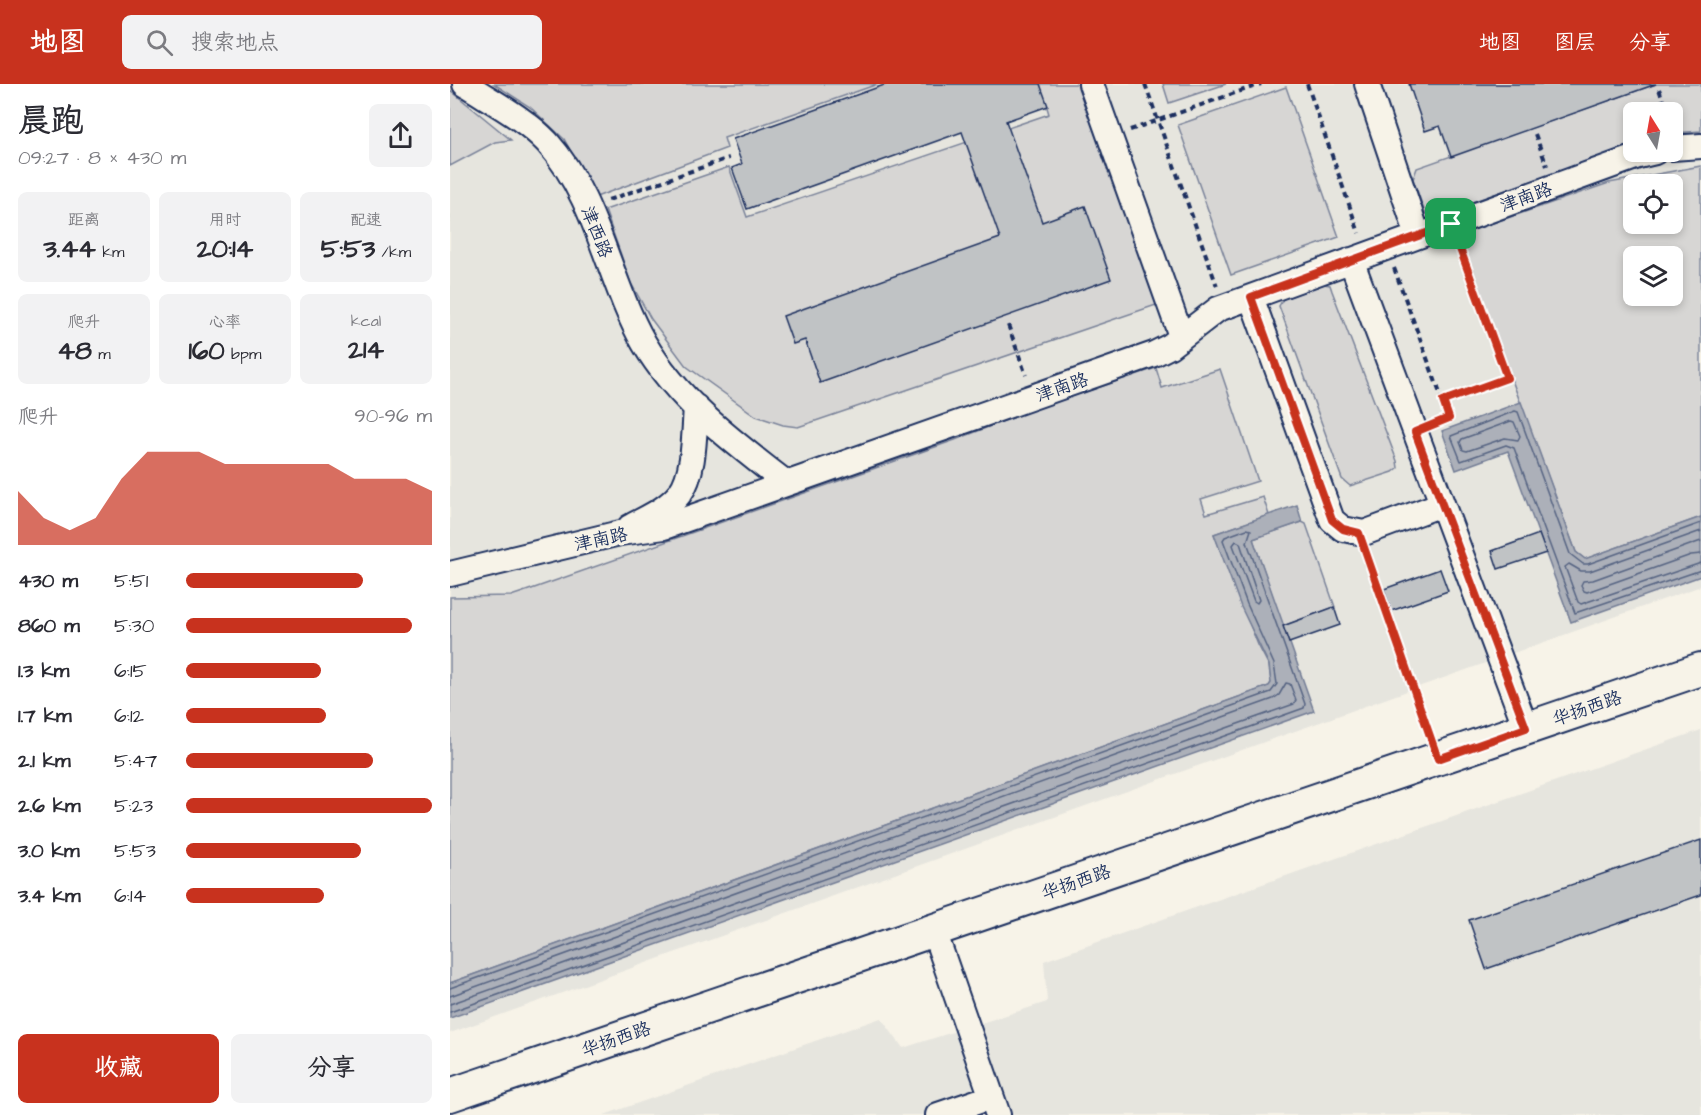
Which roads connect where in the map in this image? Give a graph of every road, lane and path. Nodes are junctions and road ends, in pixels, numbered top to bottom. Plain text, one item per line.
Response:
1 (465, 84) edge
2 (1091, 84) edge
3 (1145, 84) edge
4 (1261, 84) edge
5 (1307, 84) edge
6 (1367, 84) edge
7 (1659, 89) dead end
8 (1664, 102) edge
9 (1158, 120) junction
10 (1535, 134) dead end
11 (1110, 137) junction
12 (1701, 146) edge
13 (1683, 147) edge
14 (729, 158) dead end
15 (1626, 162) edge
16 (1555, 186) junction
17 (588, 207) junction
18 (1451, 224) junction
19 (1418, 236) junction
20 (1368, 254) junction
21 (1251, 297) junction
22 (1225, 307) junction
23 (1008, 325) dead end
24 (1181, 336) junction
25 (1033, 397) junction
26 (1443, 401) junction
27 (696, 407) junction
28 (1416, 433) junction
29 (786, 483) junction
30 (1439, 495) junction
31 (620, 533) junction
32 (1359, 533) junction
33 (450, 574) edge
34 (1701, 669) edge
35 (1526, 728) junction
36 (1438, 759) junction
37 (934, 931) junction
38 (450, 1095) edge
39 (994, 1106) edge
40 (938, 1115) edge

1 - 17 lane, 津西路
2 - 11 lane
3 - 9 path
4 - 9 path
5 - 20 path
6 - 19 lane
7 - 8 path
9 - 11 path
9 - 22 path
10 - 16 path
11 - 24 lane
12 - 13 lane
14 - 17 path
15 - 16 lane, 津南路
16 - 18 lane, 津南路
17 - 27 lane, 津西路
18 - 19 lane, 津南路
18 - 26 path
19 - 20 lane, 津南路
20 - 21 lane, 津南路
20 - 26 path
20 - 28 lane
21 - 22 lane, 津南路
21 - 32 lane
22 - 24 lane, 津南路
23 - 25 path
24 - 25 lane, 津南路
25 - 29 lane, 津南路
26 - 28 path
27 - 29 lane, 津西路
27 - 31 lane
28 - 30 lane
29 - 31 lane, 津南路
30 - 32 lane
30 - 35 lane
31 - 33 lane, 津南路
32 - 36 path
34 - 35 main road, 华扬西路
35 - 36 main road, 华扬西路
36 - 37 main road, 华扬西路
37 - 38 main road, 华扬西路
37 - 39 lane
39 - 40 lane

